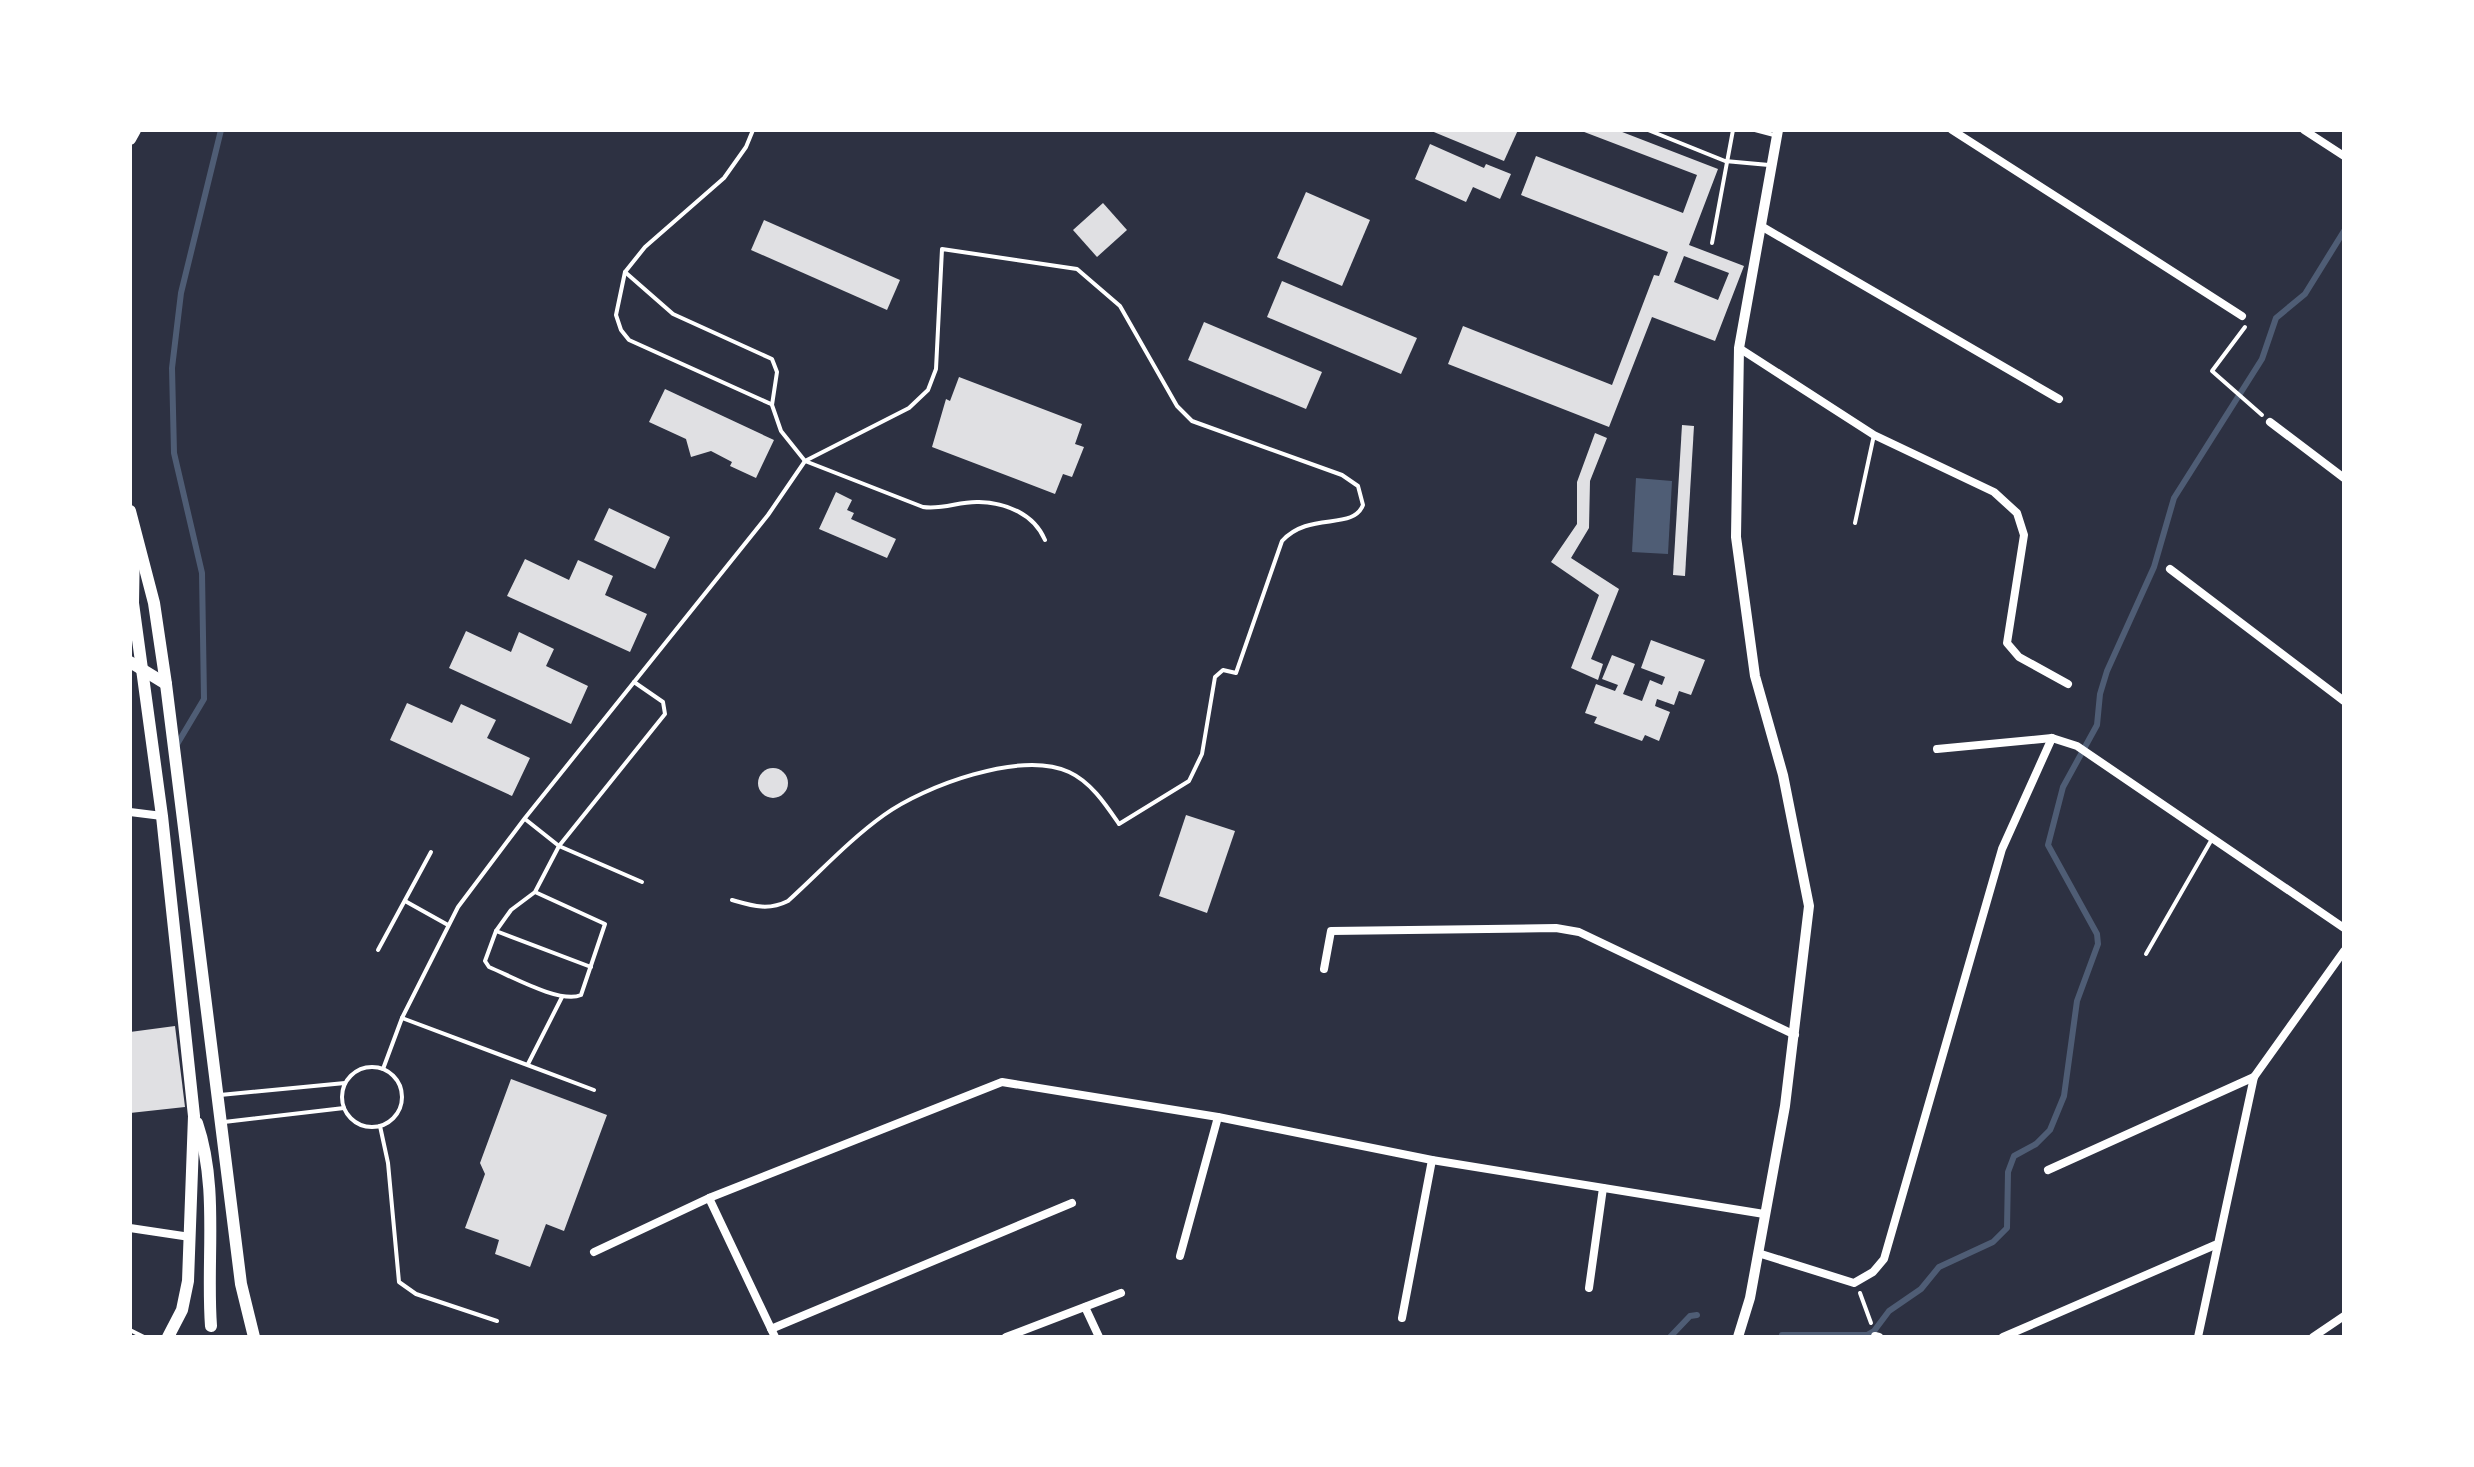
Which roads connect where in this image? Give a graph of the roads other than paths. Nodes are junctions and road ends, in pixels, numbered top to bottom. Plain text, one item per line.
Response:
1 (135, 130) edge
2 (753, 130) edge
3 (1648, 130) edge
4 (1733, 130) edge
5 (1755, 130) edge
6 (1952, 130) edge
7 (2304, 130) edge
8 (1778, 133) edge
9 (130, 139) edge
10 (2344, 156) edge
11 (1725, 161) junction
12 (1771, 166) junction
13 (1761, 226) junction
14 (1712, 243) dead end
15 (625, 272) junction
16 (2242, 316) road end
17 (1739, 348) junction
18 (2059, 399) dead end
19 (772, 405) junction
20 (2270, 422) road end
21 (1874, 435) junction
22 (805, 461) junction
23 (2344, 478) edge
24 (130, 511) edge
25 (1855, 523) dead end
26 (135, 538) junction
27 (1045, 540) dead end
28 (2170, 569) dead end
29 (135, 664) edge
30 (634, 682) junction
31 (166, 684) junction
32 (2068, 684) dead end
33 (130, 687) edge
34 (143, 696) junction
35 (2344, 701) edge
36 (2052, 738) junction
37 (1937, 749) dead end
38 (130, 812) edge
39 (162, 816) junction
40 (525, 818) junction
41 (2212, 839) junction
42 (559, 846) junction
43 (431, 852) dead end
44 (642, 882) dead end
45 (535, 892) junction
46 (404, 900) junction
47 (732, 900) dead end
48 (448, 925) junction
49 (2344, 928) edge
50 (496, 931) junction
51 (378, 950) dead end
52 (2344, 951) edge
53 (2146, 954) dead end
54 (591, 967) junction
55 (1324, 969) dead end
56 (562, 997) junction
57 (402, 1018) junction
58 (1795, 1035) junction
59 (528, 1064) junction
60 (383, 1069) junction
61 (2254, 1077) junction
62 (345, 1083) junction
63 (594, 1090) dead end
64 (217, 1095) junction
65 (344, 1108) junction
66 (194, 1116) junction
67 (1218, 1117) junction
68 (222, 1123) junction
69 (380, 1126) junction
70 (1432, 1160) junction
71 (2048, 1170) dead end
72 (1603, 1188) junction
73 (709, 1198) junction
74 (1072, 1203) dead end
75 (1764, 1214) junction
76 (130, 1228) edge
77 (190, 1237) junction
78 (2215, 1245) junction
79 (594, 1252) dead end
80 (1758, 1253) junction
81 (1180, 1256) dead end
82 (1589, 1288) dead end
83 (1121, 1293) dead end
84 (1085, 1307) junction
85 (2344, 1316) edge
86 (1402, 1318) dead end
87 (497, 1321) dead end
88 (211, 1326) dead end
89 (130, 1330) edge
90 (773, 1333) edge
91 (144, 1337) edge
92 (168, 1337) edge
93 (254, 1337) edge
94 (1006, 1337) edge
95 (1099, 1337) edge
96 (1738, 1337) edge
97 (2003, 1337) edge
98 (2198, 1337) edge
99 (2313, 1337) edge

1 - 9 main road
2 - 15 lane
3 - 11 lane
4 - 11 lane
5 - 8 lane
6 - 16 street
7 - 10 street
8 - 12 street
11 - 12 lane
11 - 14 lane
12 - 13 street
13 - 17 street
13 - 18 street
15 - 19 lane
15 - 19 lane
17 - 21 street
17 - 58 street
19 - 22 lane
20 - 23 street
21 - 25 lane
21 - 32 street
22 - 27 lane
22 - 30 lane
22 - 47 lane
24 - 26 main road
26 - 29 main road
26 - 31 main road
28 - 35 street
29 - 31 main road
29 - 34 main road
30 - 40 lane
30 - 42 lane
31 - 64 main road
33 - 34 main road
34 - 39 main road
36 - 37 street
36 - 41 street
36 - 80 street
38 - 39 street
39 - 66 main road
40 - 42 lane
40 - 48 lane
41 - 49 street
41 - 53 lane
42 - 44 lane
42 - 45 lane
43 - 46 lane
45 - 50 lane
45 - 54 lane
46 - 48 lane
46 - 51 lane
48 - 57 lane
50 - 54 lane
50 - 56 lane
52 - 61 street
54 - 56 lane
55 - 58 street
56 - 59 lane
57 - 59 lane
57 - 60 lane
58 - 75 street
59 - 63 lane
60 - 62 lane
60 - 69 lane
61 - 71 street
61 - 78 street
62 - 64 lane
62 - 65 lane
64 - 68 main road
65 - 68 lane
65 - 69 lane
66 - 77 main road
66 - 88 main road
67 - 70 street
67 - 73 street
67 - 81 street
68 - 93 main road
69 - 87 lane
70 - 72 street
70 - 86 street
72 - 75 street
72 - 82 street
73 - 79 street
73 - 90 street
74 - 90 street
75 - 80 street
76 - 77 street
77 - 92 main road
78 - 97 street
78 - 98 street
80 - 96 street
83 - 84 street
84 - 94 street
84 - 95 street
85 - 99 street
89 - 91 lane

